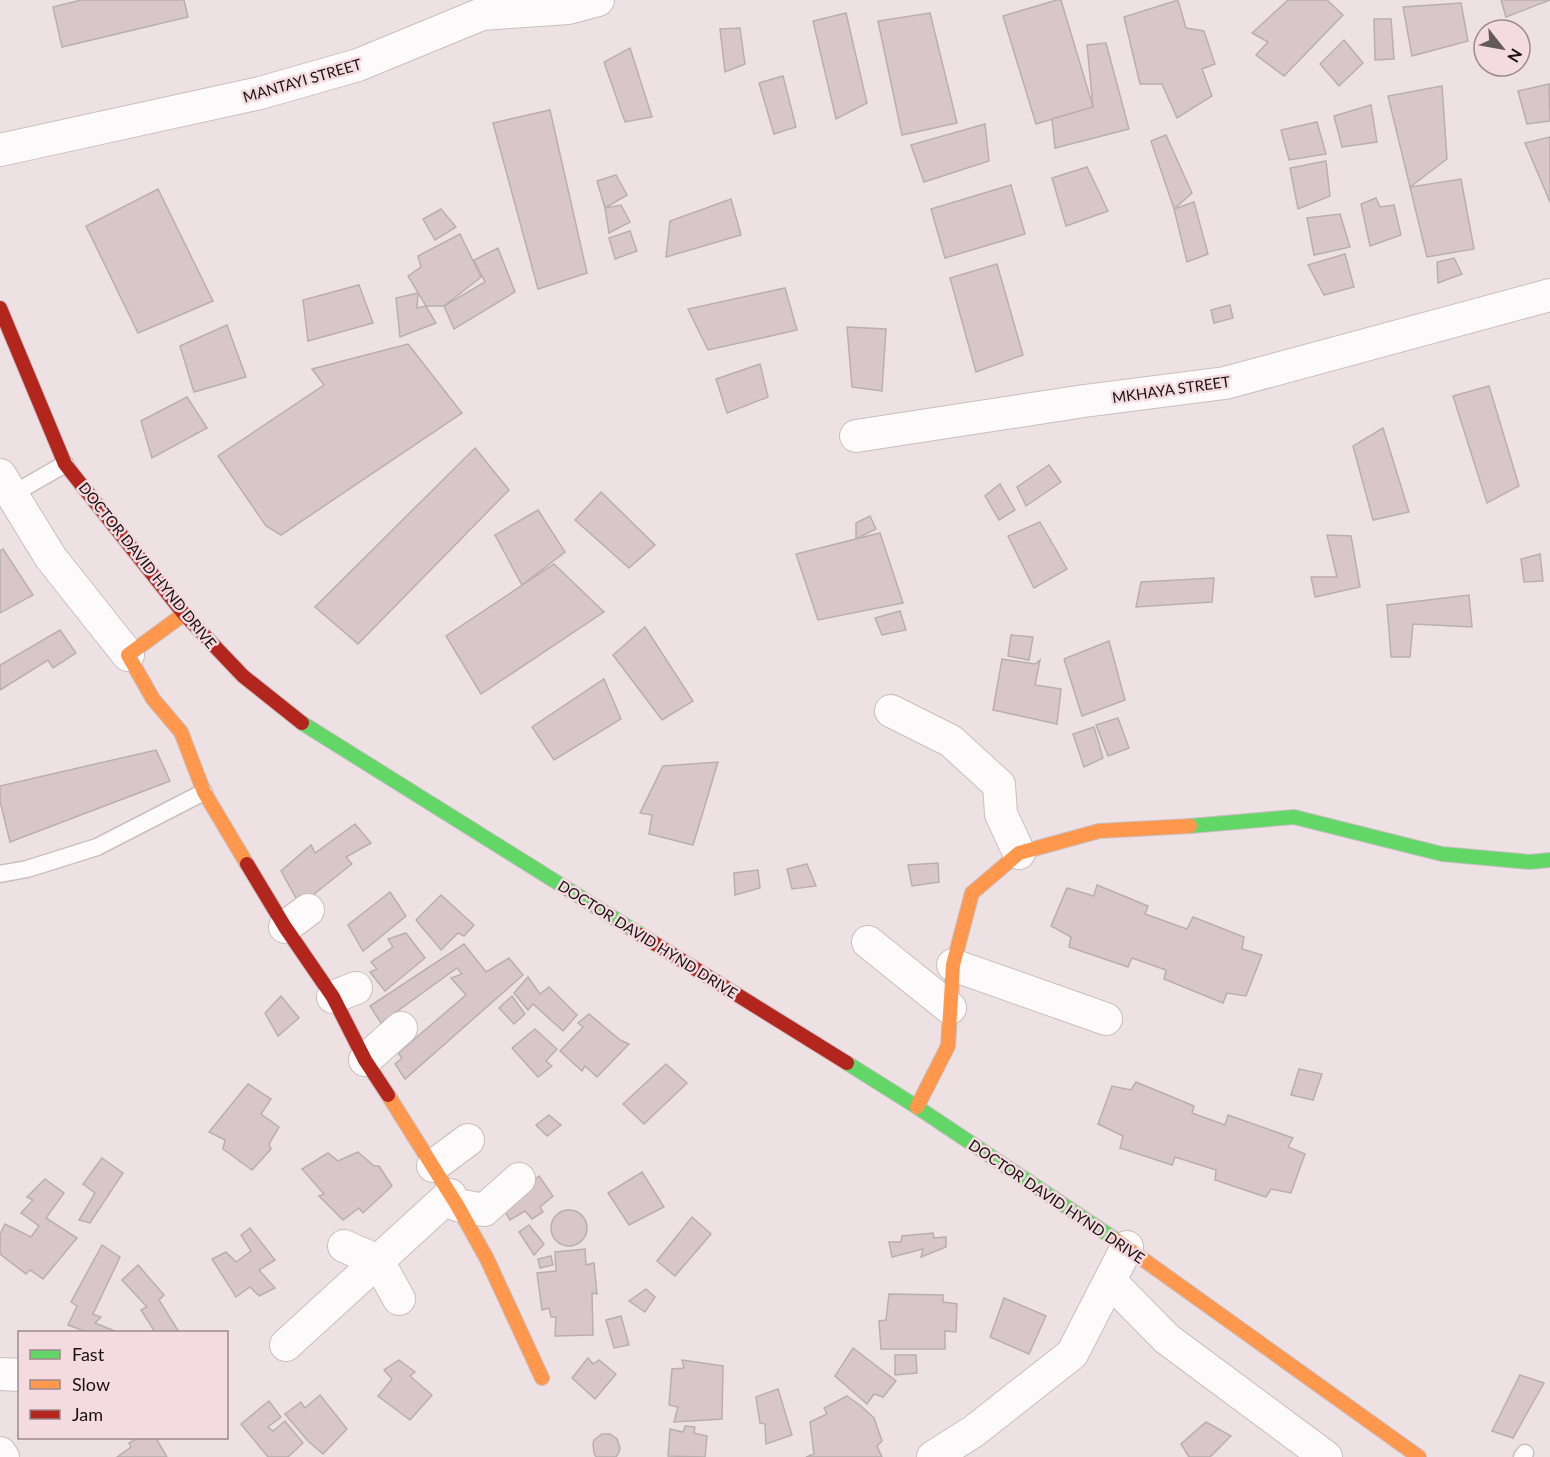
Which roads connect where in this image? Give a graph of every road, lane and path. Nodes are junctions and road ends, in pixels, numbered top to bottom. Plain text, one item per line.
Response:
1 (598, 0) edge
2 (478, 7) edge
3 (0, 150) edge
4 (1550, 295) edge
5 (0, 308) edge
6 (856, 436) dead end
7 (65, 464) junction
8 (4, 490) edge
9 (184, 614) junction
10 (128, 655) junction
11 (891, 711) dead end
12 (204, 792) junction
13 (1018, 853) junction
14 (1550, 860) edge
15 (0, 874) edge
16 (868, 942) dead end
17 (953, 965) junction
18 (950, 1008) junction
19 (1106, 1019) dead end
20 (401, 1028) dead end
21 (365, 1060) junction
22 (917, 1107) junction
23 (468, 1140) dead end
24 (433, 1166) junction
25 (519, 1179) dead end
26 (454, 1200) junction
27 (344, 1246) dead end
28 (1127, 1247) junction
29 (378, 1261) junction
30 (1110, 1281) junction
31 (399, 1299) dead end
32 (286, 1345) dead end
33 (0, 1374) edge
34 (18, 1375) edge
35 (542, 1378) dead end
36 (0, 1453) edge
37 (919, 1456) edge
38 (3, 1457) edge
39 (1326, 1457) edge
40 (1419, 1457) edge

1 - 2 street, MANTAYI STREET
2 - 3 street, MANTAYI STREET
4 - 6 street, MKHAYA STREET
5 - 7 main road, DOCTOR DAVID HYND DRIVE
7 - 8 lane
7 - 9 main road, DOCTOR DAVID HYND DRIVE
8 - 10 street
9 - 10 main road
9 - 22 main road, DOCTOR DAVID HYND DRIVE
10 - 12 main road
11 - 13 street
12 - 15 lane
12 - 21 main road
13 - 14 main road
13 - 17 main road
16 - 18 street
17 - 18 main road
17 - 19 street
18 - 22 main road
20 - 21 street
21 - 24 main road
22 - 28 main road, DOCTOR DAVID HYND DRIVE
23 - 24 street
24 - 26 main road
25 - 26 street
26 - 29 street
26 - 35 main road
27 - 29 street
28 - 30 street
28 - 40 main road, DOCTOR DAVID HYND DRIVE
29 - 31 street
29 - 32 street
30 - 37 street
30 - 39 street
33 - 34 street
36 - 38 street

